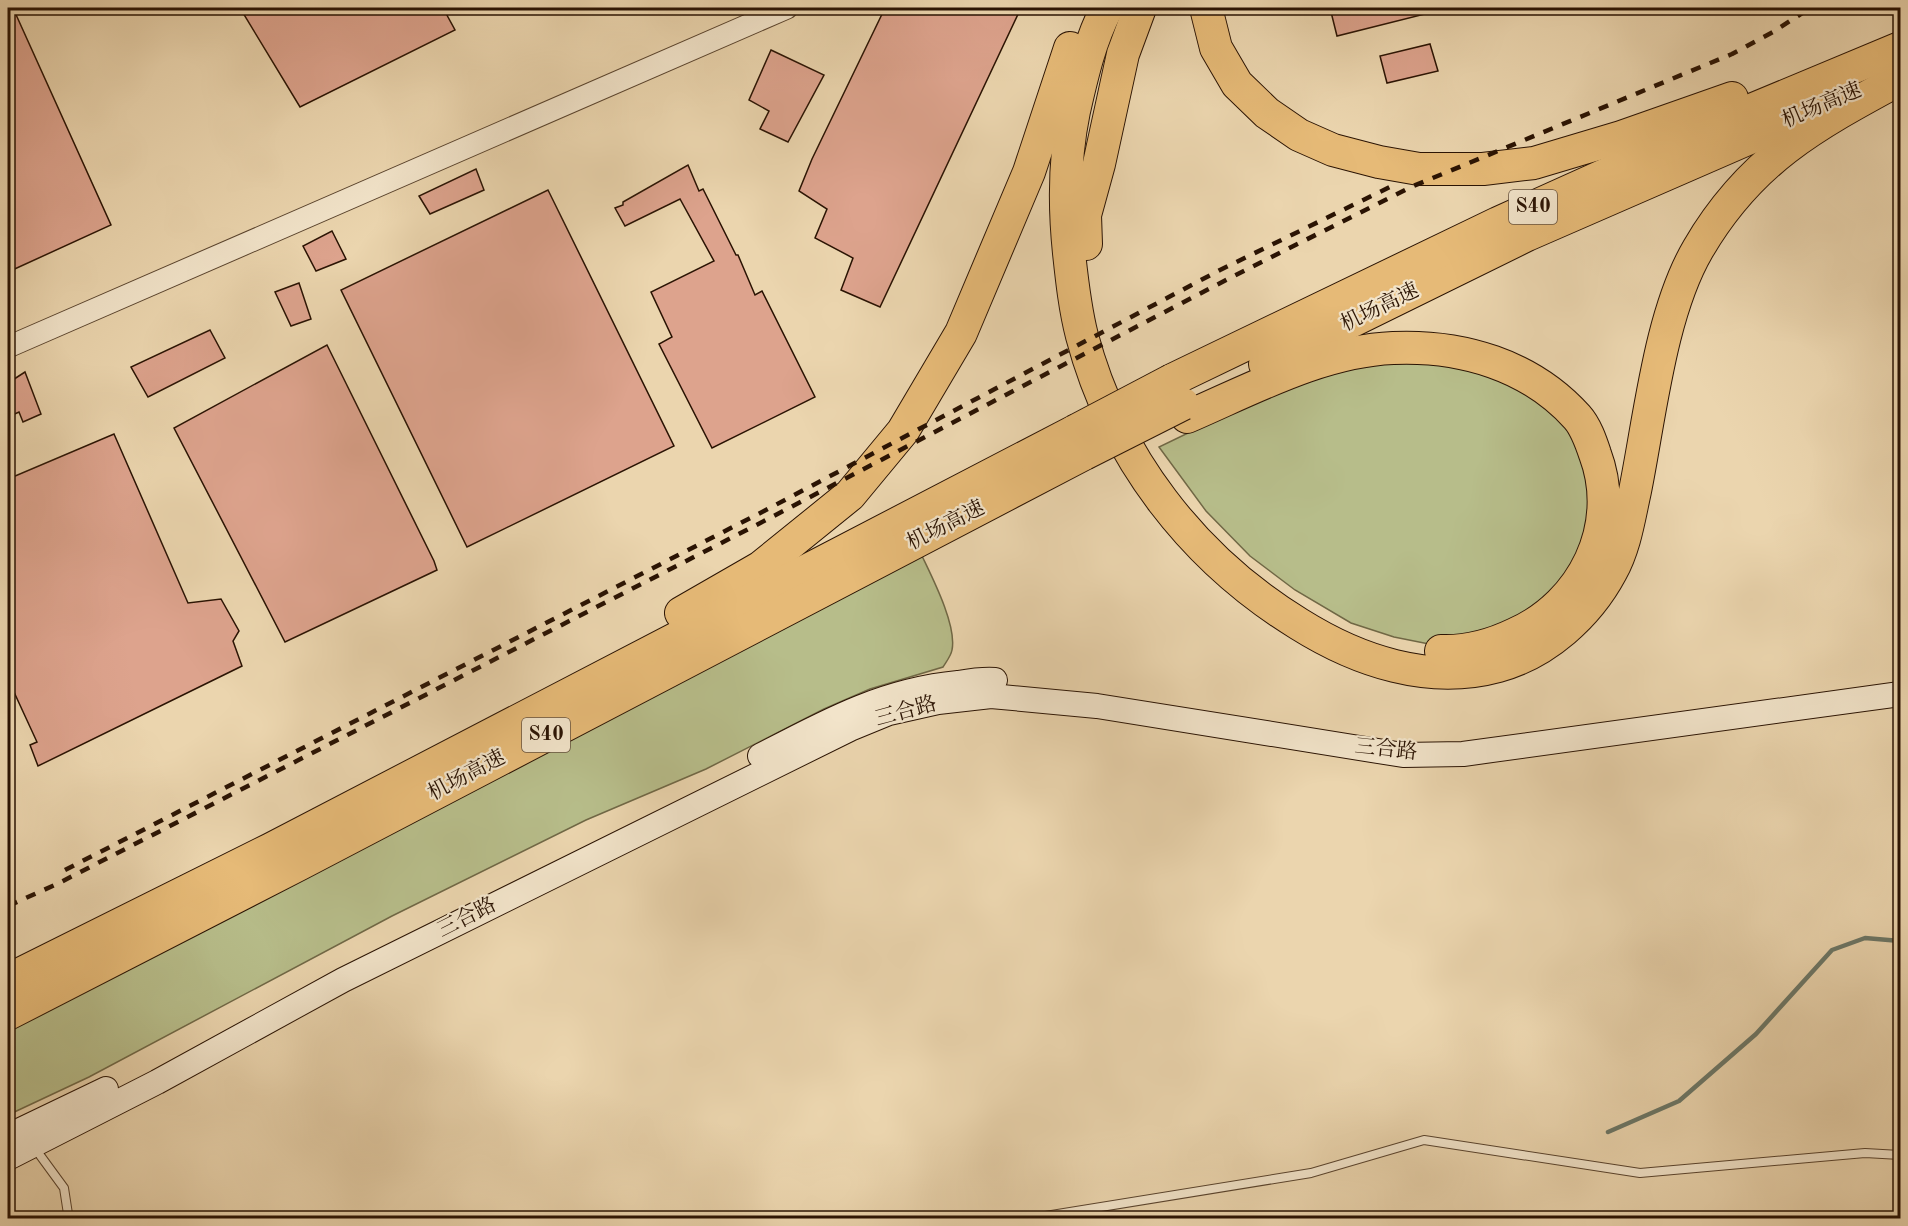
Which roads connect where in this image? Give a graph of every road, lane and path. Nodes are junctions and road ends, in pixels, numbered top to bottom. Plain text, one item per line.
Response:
1 (787, 8) edge
2 (1091, 8) edge
3 (1107, 8) edge
4 (1140, 8) edge
5 (1206, 8) edge
6 (1900, 43) edge
7 (1900, 48) edge
8 (1900, 73) edge
9 (1900, 79) edge
10 (8, 347) edge
11 (1181, 400) junction
12 (1080, 442) junction
13 (1900, 678) edge
14 (1900, 694) edge
15 (397, 783) junction
16 (8, 980) edge
17 (8, 1014) edge
18 (8, 1136) edge
19 (33, 1145) junction
20 (1900, 1155) edge
21 (8, 1158) edge
22 (68, 1214) dead end
23 (1034, 1218) edge

1 - 10 street
2 - 15 highway
3 - 9 highway
4 - 11 highway
5 - 6 highway
7 - 11 highway, 机场高速 / S40
8 - 11 highway, 机场高速 / S40
11 - 12 highway, 机场高速 / S40, bridge
12 - 15 highway, 机场高速 / S40
12 - 17 highway, 机场高速 / S40
13 - 18 main road, 三合路
14 - 19 main road, 三合路
15 - 16 highway, 机场高速 / S40
19 - 21 main road, 三合路
19 - 22 lane
20 - 23 lane

